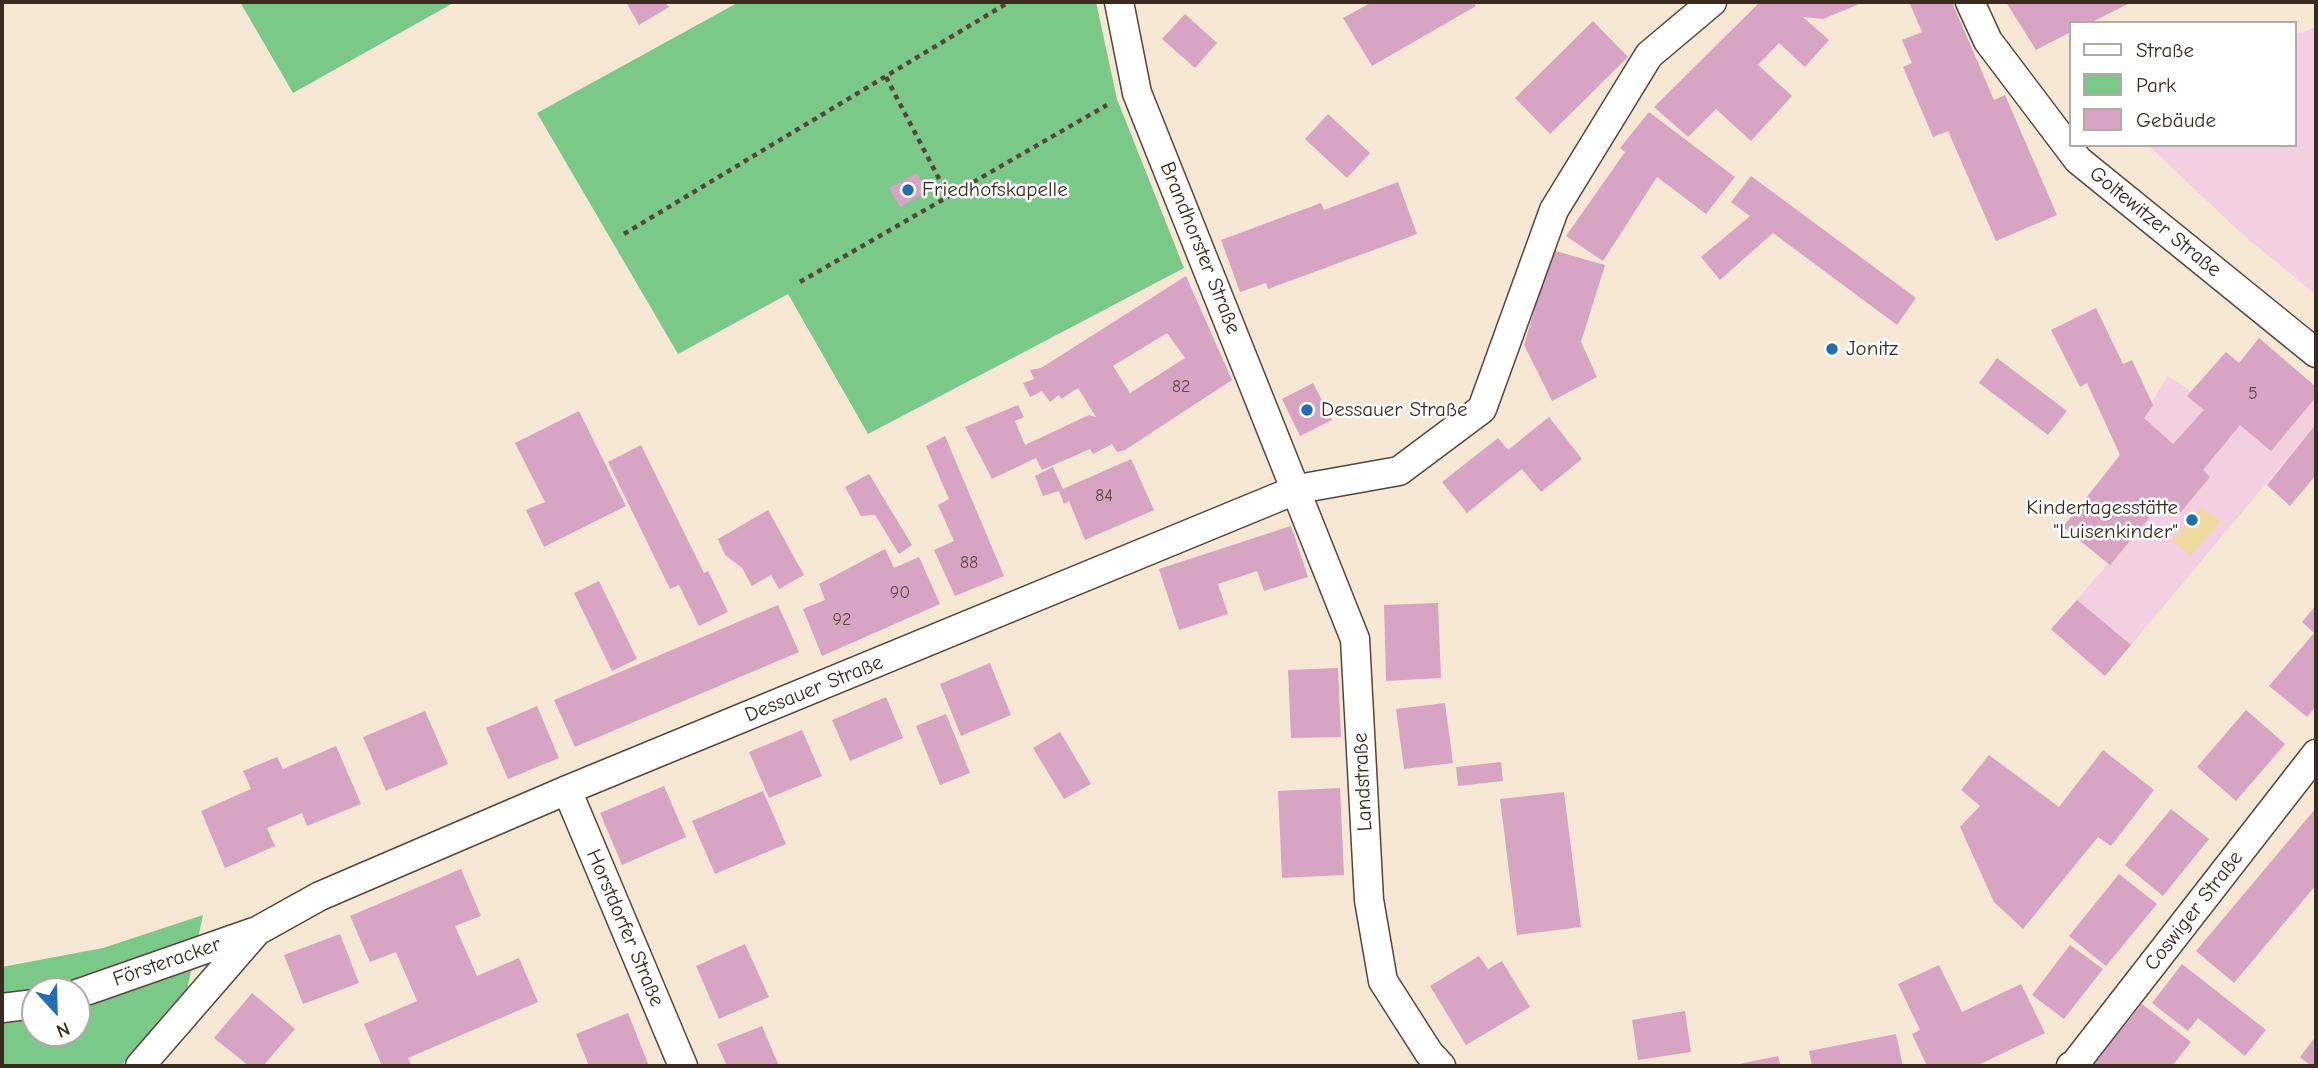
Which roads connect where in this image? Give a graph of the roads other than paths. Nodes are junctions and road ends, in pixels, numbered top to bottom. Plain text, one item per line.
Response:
1 (1119, 2) edge
2 (1712, 2) edge
3 (1970, 2) edge
4 (2316, 353) edge
5 (1298, 489) junction
6 (2316, 754) edge
7 (567, 790) junction
8 (257, 931) junction
9 (91, 989) edge
10 (21, 1006) edge
11 (2, 1008) edge
12 (141, 1066) edge
13 (682, 1066) edge
14 (1441, 1066) edge
15 (2071, 1066) edge

1 - 5 street, Brandhorster Straße
2 - 5 street, Dessauer Straße
3 - 4 street, Goltewitzer Straße
5 - 7 street, Dessauer Straße
5 - 14 street, Landstraße
6 - 15 street, Coswiger Straße
7 - 8 street, Dessauer Straße
7 - 13 street, Horstdorfer Straße
8 - 9 street, Försteracker
8 - 12 street, Dessauer Straße
10 - 11 street

